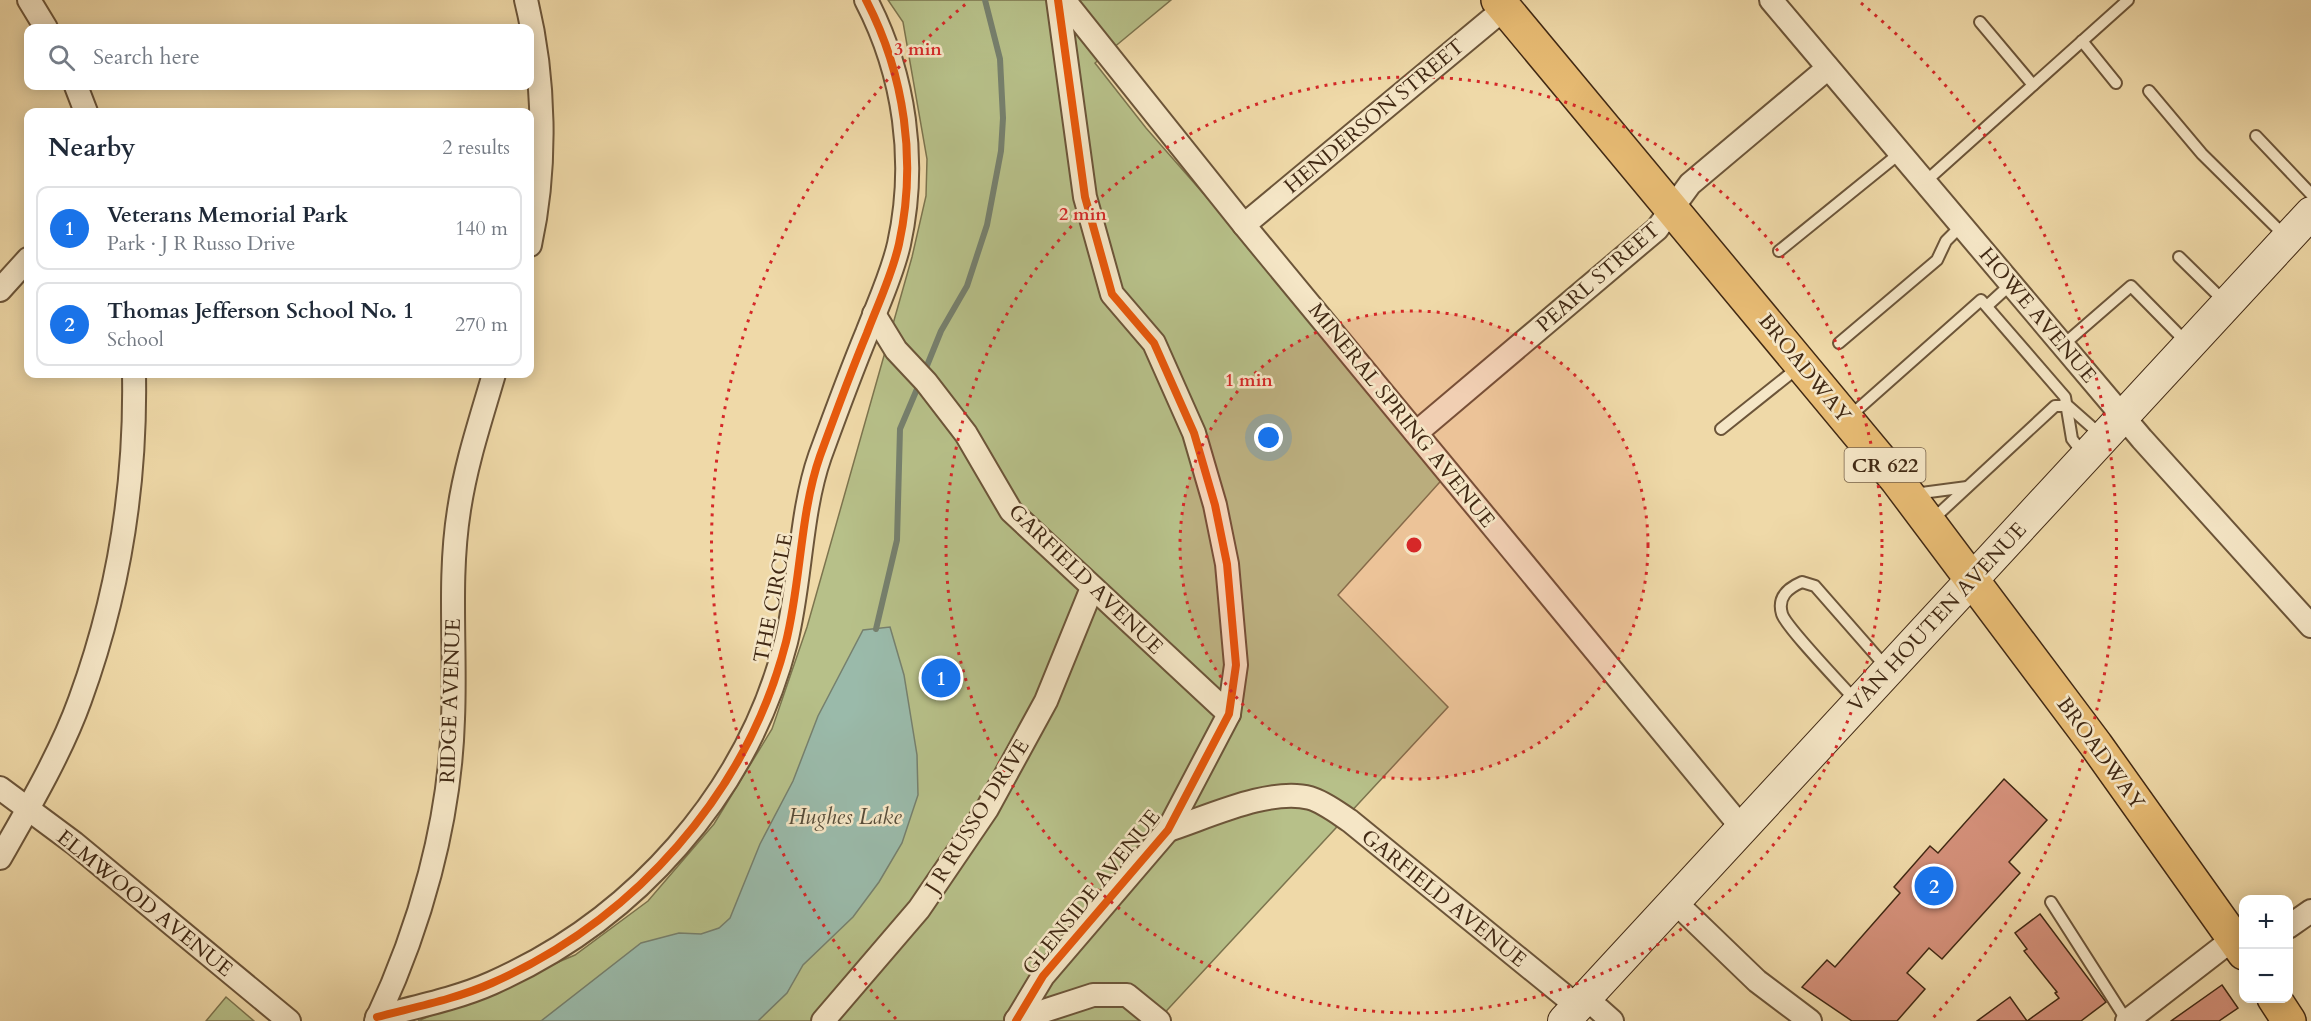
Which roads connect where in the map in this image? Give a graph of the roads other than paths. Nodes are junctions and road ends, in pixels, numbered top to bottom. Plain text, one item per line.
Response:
1 (29, 0) edge
2 (526, 0) edge
3 (866, 0) edge
4 (1058, 0) edge
5 (1064, 0) edge
6 (1771, 0) edge
7 (2128, 0) edge
8 (1502, 4) edge
9 (1980, 22) dead end
10 (44, 24) edge
11 (531, 24) edge
12 (534, 39) edge
13 (2082, 41) junction
14 (1828, 68) junction
15 (2116, 83) dead end
16 (2033, 85) junction
17 (78, 90) edge
18 (2149, 92) dead end
19 (84, 108) edge
20 (2256, 136) dead end
21 (1900, 153) junction
22 (1925, 182) junction
23 (2311, 194) edge
24 (1673, 207) junction
25 (534, 224) edge
26 (1244, 225) junction
27 (1962, 225) junction
28 (2302, 228) edge
29 (1779, 251) dead end
30 (2180, 257) dead end
31 (24, 263) edge
32 (2011, 284) junction
33 (0, 290) edge
34 (1984, 303) junction
35 (2226, 304) junction
36 (874, 314) junction
37 (1839, 343) dead end
38 (2188, 344) junction
39 (2063, 345) junction
40 (1802, 364) junction
41 (134, 378) edge
42 (493, 378) edge
43 (2068, 406) junction
44 (1847, 419) junction
45 (1721, 429) dead end
46 (1416, 433) junction
47 (2103, 436) junction
48 (1967, 487) junction
49 (1909, 495) junction
50 (1929, 522) junction
51 (1972, 578) junction
52 (1092, 588) junction
53 (2311, 626) edge
54 (1888, 669) junction
55 (1857, 703) junction
56 (1229, 714) junction
57 (0, 788) edge
58 (26, 808) junction
59 (1742, 828) junction
60 (1167, 830) junction
61 (0, 858) edge
62 (1674, 901) junction
63 (2051, 902) dead end
64 (2311, 911) edge
65 (2293, 924) edge
66 (2238, 946) edge
67 (2277, 1003) edge
68 (1576, 1008) edge
69 (376, 1019) edge
70 (289, 1021) edge
71 (823, 1021) edge
72 (1016, 1021) edge
73 (1159, 1021) edge
74 (1612, 1021) edge
75 (1810, 1021) edge
76 (2127, 1021) edge
77 (2289, 1021) edge

1 - 10 street
2 - 11 street
3 - 36 street, THE CIRCLE
4 - 56 street, GLENSIDE AVENUE
5 - 26 street, MINERAL SPRING AVENUE
6 - 14 street, HOWE AVENUE
7 - 13 lane
8 - 24 main road, BROADWAY / CR 622
8 - 26 street, HENDERSON STREET
9 - 16 lane
12 - 25 street
13 - 15 lane
13 - 16 lane
14 - 21 street, HOWE AVENUE
14 - 24 street, PEARL STREET
16 - 22 lane
17 - 19 street
18 - 28 lane
20 - 23 lane
21 - 22 street, HOWE AVENUE
21 - 29 lane
22 - 27 street, HOWE AVENUE
24 - 40 main road, BROADWAY / CR 622
24 - 46 street, PEARL STREET
26 - 46 street, MINERAL SPRING AVENUE
27 - 32 street, HOWE AVENUE
27 - 37 lane
28 - 35 main road, VAN HOUTEN AVENUE
30 - 35 lane
31 - 33 street
32 - 34 lane
32 - 39 street, HOWE AVENUE
34 - 43 lane
34 - 44 lane
35 - 38 main road, VAN HOUTEN AVENUE
36 - 52 street, GARFIELD AVENUE
36 - 69 street, THE CIRCLE
38 - 39 lane
38 - 47 main road, VAN HOUTEN AVENUE
39 - 47 street, HOWE AVENUE
40 - 44 main road, BROADWAY / CR 622
40 - 45 lane
41 - 58 street
42 - 69 street, RIDGE AVENUE
43 - 47 lane
43 - 47 lane
43 - 48 lane
44 - 49 main road, BROADWAY / CR 622
46 - 59 street, MINERAL SPRING AVENUE
47 - 51 main road, VAN HOUTEN AVENUE
47 - 53 street, HOWE AVENUE
48 - 49 lane
48 - 50 lane
49 - 50 main road, BROADWAY / CR 622
50 - 51 main road, BROADWAY / CR 622
51 - 54 main road, VAN HOUTEN AVENUE
51 - 66 main road, BROADWAY / CR 622
52 - 56 street, GARFIELD AVENUE
52 - 71 street, J R RUSSO DRIVE
54 - 55 main road, VAN HOUTEN AVENUE
54 - 55 lane
55 - 59 main road, VAN HOUTEN AVENUE
56 - 60 street, GLENSIDE AVENUE
57 - 58 street, ELMWOOD AVENUE
58 - 61 street
58 - 70 street, ELMWOOD AVENUE
59 - 62 main road, VAN HOUTEN AVENUE
60 - 68 street, GARFIELD AVENUE
60 - 72 street, GLENSIDE AVENUE
62 - 68 main road, VAN HOUTEN AVENUE
62 - 75 street
63 - 76 lane
64 - 65 street
66 - 76 street
67 - 77 main road
68 - 74 street, GARFIELD AVENUE
72 - 73 street

